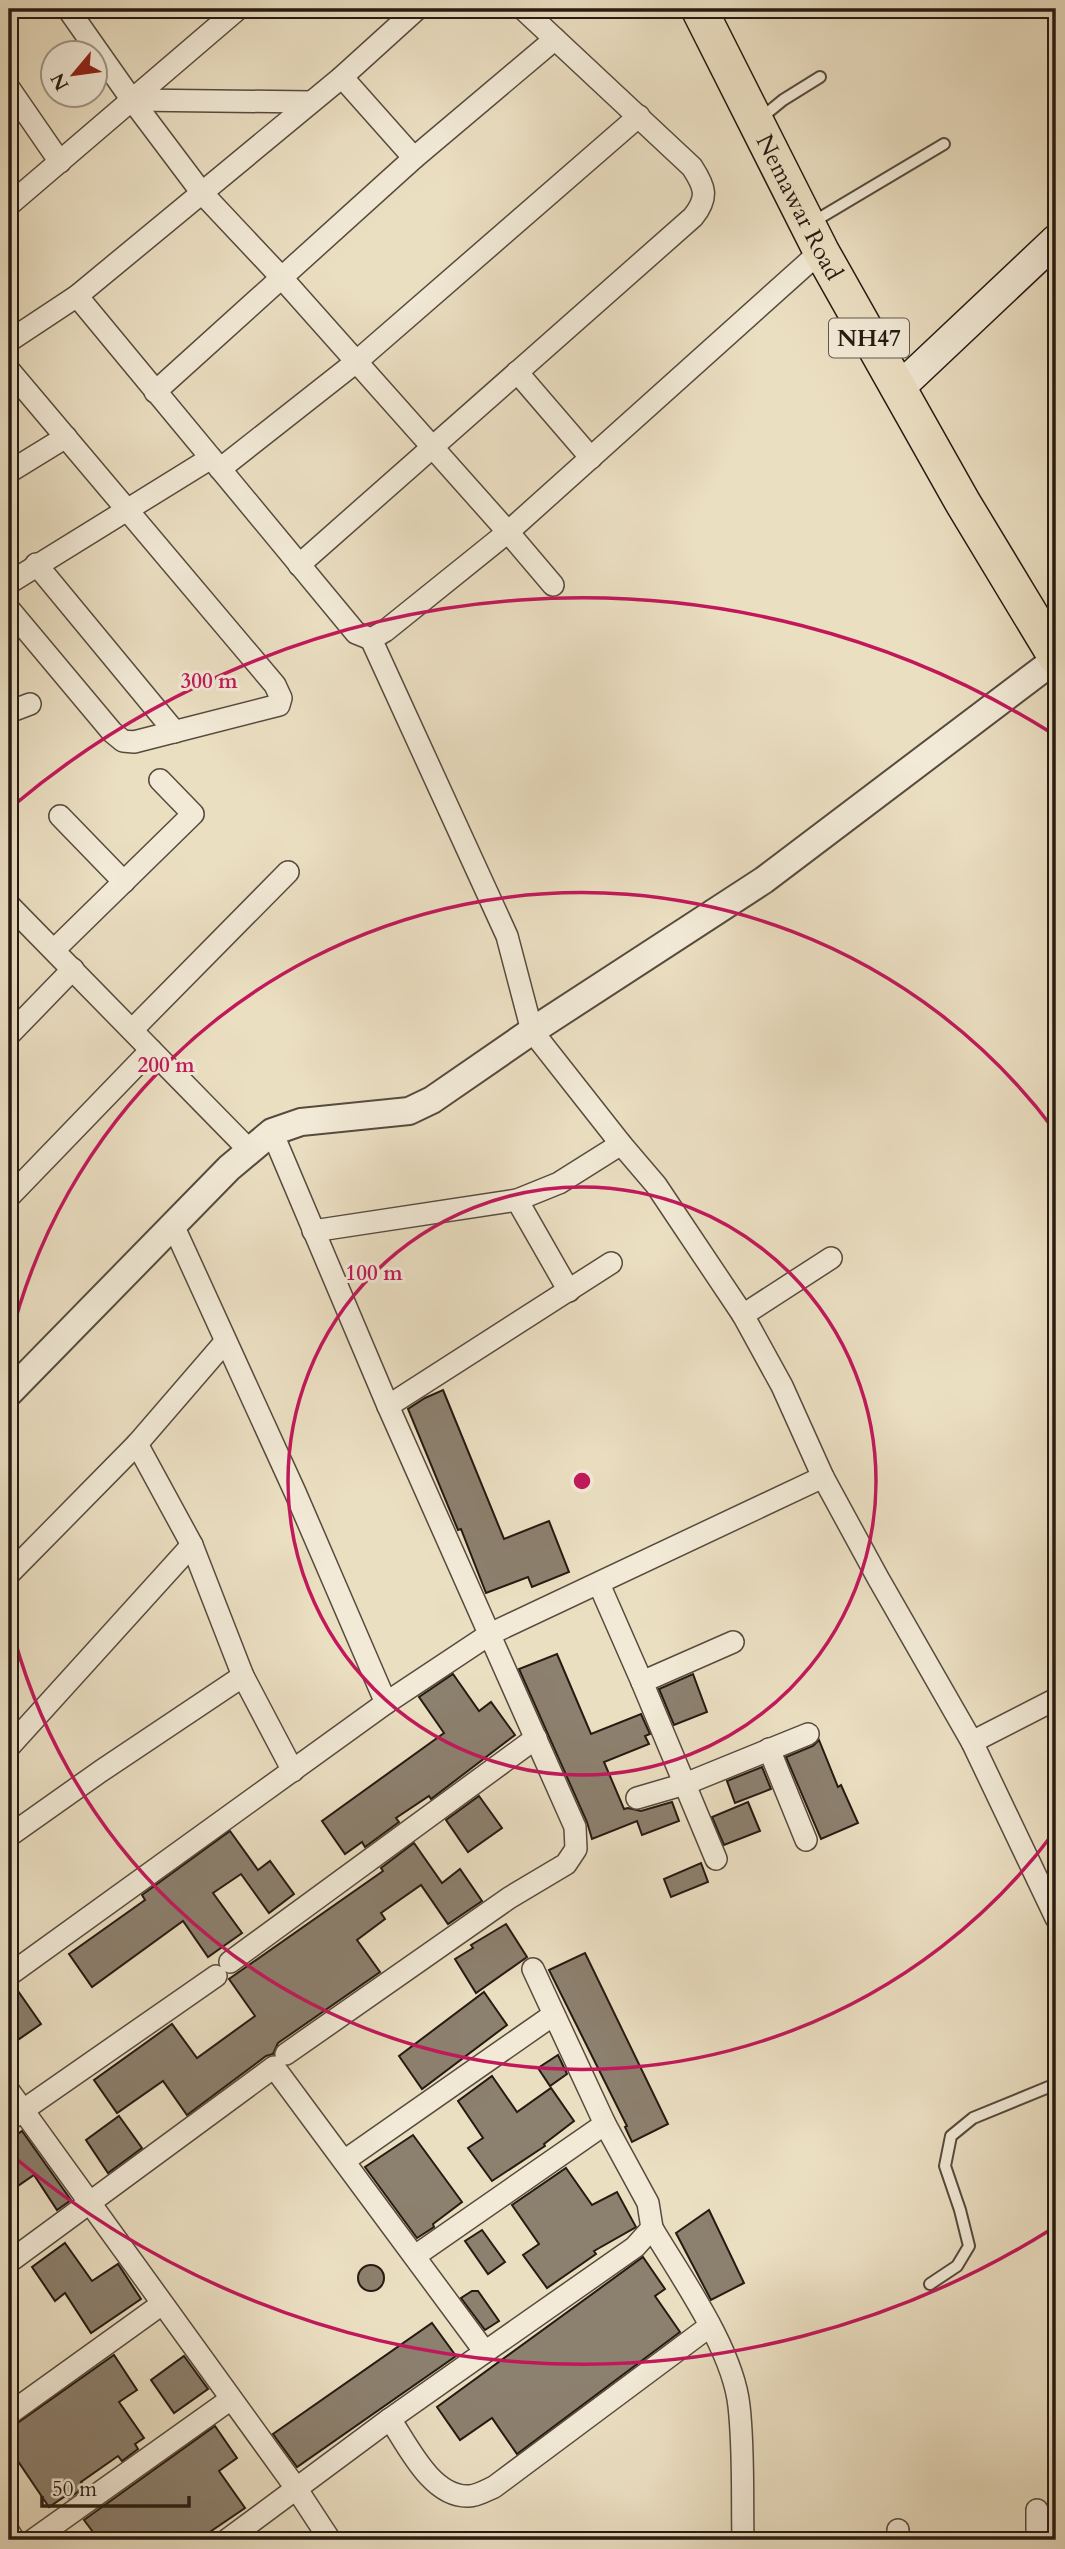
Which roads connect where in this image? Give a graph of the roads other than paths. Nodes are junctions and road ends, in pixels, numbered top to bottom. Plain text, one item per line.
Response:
1 (68, 9) edge
2 (238, 9) edge
3 (417, 9) edge
4 (523, 9) edge
5 (699, 9) edge
6 (555, 39) junction
7 (342, 77) junction
8 (820, 77) dead end
9 (9, 88) edge
10 (132, 100) junction
11 (311, 102) junction
12 (639, 116) junction
13 (756, 122) junction
14 (944, 144) dead end
15 (414, 158) junction
16 (60, 162) junction
17 (202, 192) junction
18 (9, 205) edge
19 (814, 238) junction
20 (1056, 240) edge
21 (281, 277) junction
22 (77, 296) junction
23 (9, 341) edge
24 (356, 362) junction
25 (9, 370) edge
26 (517, 372) junction
27 (897, 390) junction
28 (155, 392) junction
29 (66, 437) junction
30 (432, 449) junction
31 (592, 458) junction
32 (216, 464) junction
33 (9, 472) edge
34 (126, 509) junction
35 (508, 533) junction
36 (36, 564) junction
37 (299, 565) junction
38 (9, 583) edge
39 (553, 585) dead end
40 (9, 610) edge
41 (371, 639) junction
42 (1053, 645) edge
43 (30, 704) dead end
44 (9, 712) edge
45 (175, 732) junction
46 (160, 780) dead end
47 (60, 816) dead end
48 (288, 872) dead end
49 (124, 882) junction
50 (9, 905) edge
51 (54, 950) junction
52 (73, 969) junction
53 (132, 1030) junction
54 (532, 1031) junction
55 (9, 1035) edge
56 (151, 1050) junction
57 (272, 1132) junction
58 (621, 1144) junction
59 (250, 1151) junction
60 (9, 1197) edge
61 (517, 1200) junction
62 (173, 1225) junction
63 (313, 1231) junction
64 (831, 1258) dead end
65 (611, 1263) dead end
66 (569, 1291) junction
67 (743, 1315) junction
68 (225, 1342) junction
69 (9, 1394) edge
70 (388, 1406) junction
71 (137, 1444) junction
72 (823, 1477) junction
73 (192, 1545) junction
74 (9, 1574) edge
75 (598, 1584) junction
76 (491, 1634) junction
77 (733, 1642) dead end
78 (243, 1676) junction
79 (642, 1682) junction
80 (1056, 1699) edge
81 (386, 1703) junction
82 (808, 1734) dead end
83 (536, 1738) junction
84 (972, 1742) junction
85 (9, 1747) edge
86 (769, 1749) junction
87 (293, 1771) junction
88 (685, 1784) junction
89 (637, 1798) dead end
90 (13, 1825) edge
91 (806, 1840) dead end
92 (716, 1859) dead end
93 (1056, 1918) edge
94 (533, 1969) dead end
95 (9, 1975) edge
96 (554, 2015) junction
97 (286, 2054) dead end
98 (1056, 2084) edge
99 (9, 2091) edge
100 (16, 2115) edge
101 (605, 2124) junction
102 (344, 2161) junction
103 (89, 2202) junction
104 (652, 2228) junction
105 (415, 2256) junction
106 (9, 2262) edge
107 (930, 2284) dead end
108 (162, 2304) junction
109 (710, 2326) junction
110 (485, 2352) junction
111 (231, 2399) junction
112 (9, 2414) edge
113 (390, 2419) junction
114 (296, 2488) junction
115 (1037, 2510) dead end
116 (9, 2532) edge
117 (15, 2540) edge
118 (33, 2540) edge
119 (227, 2540) edge
120 (330, 2540) edge
121 (743, 2540) edge
122 (1037, 2540) edge

1 - 10 street
2 - 10 street
3 - 7 street
4 - 6 street
5 - 13 highway, Nemawar Road / NH47
6 - 12 street
6 - 15 street
7 - 11 street
7 - 15 street
8 - 13 lane
9 - 16 street
10 - 11 street
10 - 16 street
10 - 17 street
11 - 17 street
12 - 24 street
12 - 26 street
13 - 19 highway, Nemawar Road / NH47
14 - 19 lane
15 - 21 street
16 - 18 street
17 - 21 street
17 - 22 street
19 - 27 highway, Nemawar Road / NH47
19 - 31 street
20 - 27 main road
21 - 24 street
21 - 28 street
22 - 23 street
22 - 28 street
24 - 30 street
24 - 32 street
25 - 29 street
26 - 30 street
26 - 31 street
27 - 42 highway, Nemawar Road / NH47
28 - 32 street
29 - 33 street
29 - 34 street
30 - 35 street
30 - 37 street
31 - 35 street
32 - 34 street
32 - 37 street
34 - 36 street
34 - 45 street
35 - 39 street
35 - 41 street
36 - 38 street
36 - 45 street
37 - 41 street
40 - 45 street
41 - 54 street
42 - 54 street
43 - 44 street
46 - 49 street
47 - 49 street
48 - 53 street
49 - 51 street
50 - 51 street
51 - 52 street
52 - 53 street
52 - 55 street
53 - 56 street
54 - 57 street
54 - 58 street
56 - 59 street
56 - 60 street
57 - 59 street
57 - 63 street
58 - 61 street
58 - 67 street
59 - 62 street
61 - 63 street
61 - 66 street
62 - 68 street
62 - 69 street
63 - 70 street
64 - 67 street
65 - 66 street
66 - 70 street
67 - 72 street
68 - 71 street
68 - 81 street
70 - 76 street
71 - 73 street
71 - 74 street
72 - 75 street
72 - 84 street
73 - 78 street
73 - 85 street
75 - 76 street
75 - 79 street
76 - 81 street
76 - 83 street
77 - 79 street
78 - 87 street
78 - 90 street
79 - 88 street
80 - 84 street
81 - 87 street
82 - 86 street
83 - 97 street
83 - 100 street
84 - 93 street
86 - 88 street
86 - 91 street
87 - 95 street
88 - 89 street
88 - 92 street
94 - 96 street
96 - 101 street
96 - 102 street
98 - 107 lane
99 - 100 street
100 - 103 street
101 - 104 street
101 - 105 street
102 - 103 street
102 - 105 street
103 - 106 street
103 - 108 street
104 - 109 street
104 - 110 street
105 - 110 street
108 - 111 street
108 - 112 street
109 - 113 street
109 - 121 street
110 - 113 street
111 - 114 street
111 - 118 street
113 - 114 street
114 - 119 street
114 - 120 street
115 - 122 street
116 - 117 street

